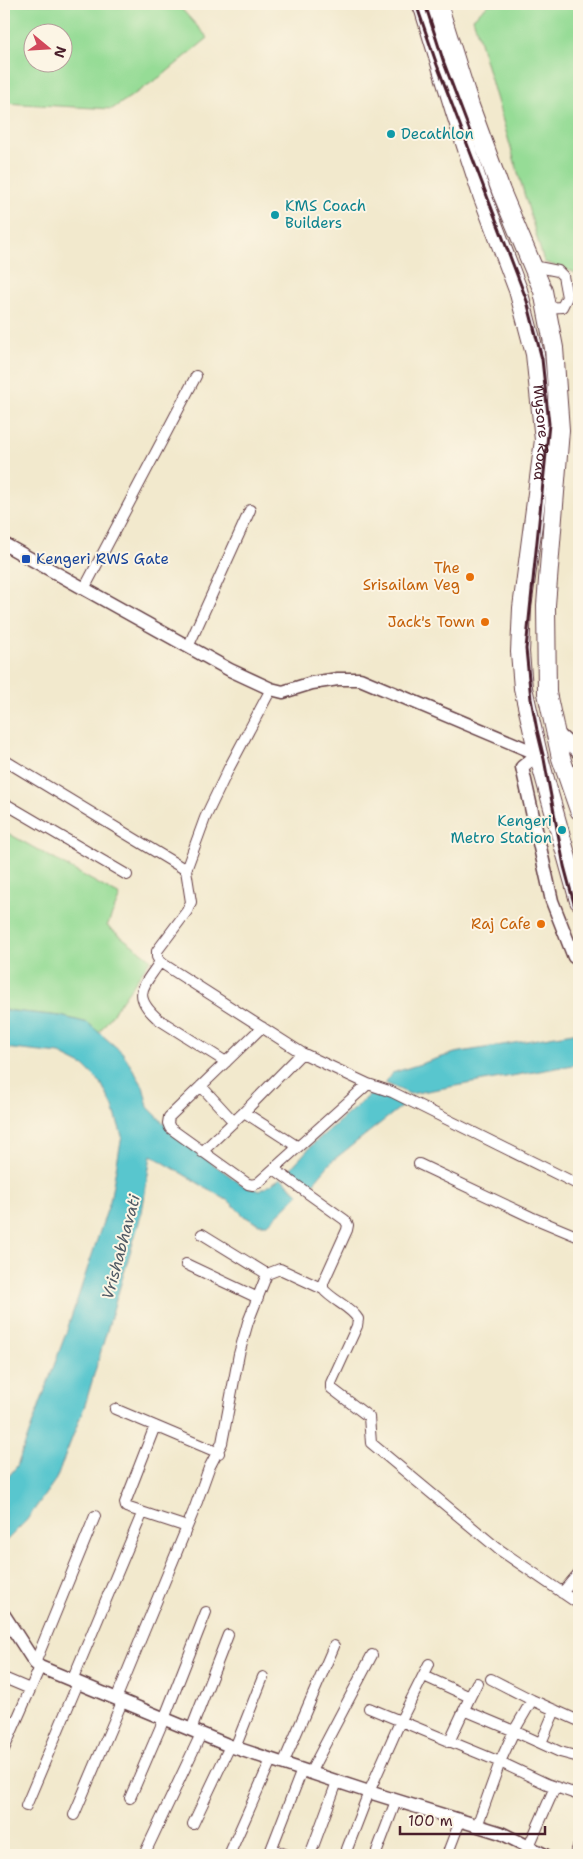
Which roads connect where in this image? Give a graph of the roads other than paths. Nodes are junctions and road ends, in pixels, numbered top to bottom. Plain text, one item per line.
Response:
1 (432, 4) edge
2 (533, 266) junction
3 (518, 290) junction
4 (544, 300) junction
5 (196, 376) dead end
6 (250, 510) dead end
7 (4, 544) edge
8 (84, 589) junction
9 (188, 647) junction
10 (271, 689) junction
11 (555, 731) junction
12 (538, 754) junction
13 (579, 754) edge
14 (4, 760) edge
15 (4, 803) edge
16 (579, 810) edge
17 (186, 870) junction
18 (127, 875) dead end
19 (579, 901) edge
20 (579, 959) edge
21 (160, 962) junction
22 (262, 1027) junction
23 (302, 1053) junction
24 (226, 1062) junction
25 (368, 1084) junction
26 (201, 1086) junction
27 (244, 1112) junction
28 (234, 1122) junction
29 (298, 1147) junction
30 (202, 1152) junction
31 (419, 1164) dead end
32 (278, 1172) junction
33 (579, 1185) edge
34 (202, 1234) dead end
35 (579, 1237) edge
36 (186, 1264) dead end
37 (267, 1274) junction
38 (323, 1289) junction
39 (258, 1298) junction
40 (115, 1409) dead end
41 (155, 1426) junction
42 (219, 1453) junction
43 (142, 1514) junction
44 (95, 1516) dead end
45 (187, 1527) junction
46 (579, 1573) edge
47 (562, 1593) junction
48 (579, 1604) edge
49 (206, 1612) dead end
50 (4, 1614) edge
51 (228, 1635) dead end
52 (334, 1646) dead end
53 (372, 1654) dead end
54 (429, 1664) dead end
55 (38, 1665) junction
56 (424, 1676) junction
57 (263, 1677) dead end
58 (4, 1678) edge
59 (491, 1679) dead end
60 (75, 1682) junction
61 (477, 1683) dead end
62 (30, 1689) junction
63 (470, 1697) junction
64 (119, 1700) junction
65 (532, 1700) junction
66 (369, 1708) dead end
67 (464, 1710) junction
68 (555, 1710) junction
69 (4, 1718) edge
70 (164, 1719) junction
71 (579, 1721) edge
72 (400, 1722) junction
73 (15, 1723) junction
74 (514, 1731) junction
75 (196, 1732) junction
76 (450, 1742) junction
77 (541, 1743) junction
78 (232, 1747) junction
79 (4, 1749) edge
80 (579, 1757) edge
81 (277, 1762) junction
82 (500, 1762) junction
83 (306, 1772) junction
84 (337, 1782) junction
85 (555, 1787) junction
86 (369, 1792) junction
87 (579, 1796) edge
88 (130, 1798) dead end
89 (396, 1801) junction
90 (26, 1806) dead end
91 (74, 1815) dead end
92 (460, 1821) junction
93 (193, 1824) dead end
94 (477, 1826) junction
95 (579, 1845) edge
96 (529, 1846) junction
97 (347, 1849) dead end
98 (377, 1851) dead end
99 (271, 1852) edge
100 (144, 1855) edge
101 (229, 1855) edge
102 (287, 1855) edge
103 (310, 1855) edge
104 (447, 1855) edge
105 (543, 1855) edge
106 (576, 1855) edge

1 - 2 highway, Mysore Road
1 - 3 highway, Mysore Road
2 - 4 highway, Mysore Road
2 - 4 street
3 - 4 highway
3 - 12 highway, Mysore Road
4 - 11 highway, Mysore Road
5 - 8 street
6 - 9 street
7 - 8 street
8 - 9 street
9 - 10 street
10 - 12 street
10 - 17 street
11 - 13 street
11 - 16 highway, Mysore Road
12 - 19 highway, Mysore Road
12 - 20 street
14 - 17 street
15 - 18 street
17 - 21 street
21 - 22 street
21 - 24 street
22 - 23 street
22 - 24 street
23 - 25 street
23 - 27 street
24 - 26 street
25 - 29 street
25 - 33 street
26 - 28 street
26 - 30 street
27 - 28 street
27 - 29 street
28 - 30 street
29 - 32 street
30 - 32 street
31 - 35 street
32 - 38 street
34 - 37 street
36 - 39 street
37 - 38 street
37 - 39 street
38 - 47 street
39 - 42 street
40 - 41 street
41 - 42 street
41 - 43 street
42 - 45 street
43 - 45 street
43 - 60 street
44 - 55 street
45 - 64 street
46 - 47 street
47 - 48 street
49 - 70 street
50 - 55 street
51 - 75 street
52 - 81 street
53 - 83 street
54 - 56 street
55 - 60 street
55 - 62 street
56 - 63 street
56 - 72 street
57 - 78 street
58 - 62 street
59 - 65 street
60 - 64 street
60 - 90 street
61 - 63 street
62 - 73 street
63 - 67 street
64 - 70 street
64 - 91 street
65 - 68 street
65 - 74 street
66 - 72 street
67 - 74 street
67 - 76 street
68 - 71 street
68 - 77 street
69 - 73 street
70 - 75 street
70 - 88 street
72 - 76 street
72 - 86 street
73 - 79 street
74 - 77 street
74 - 82 street
75 - 78 street
75 - 100 street
76 - 82 street
77 - 80 street
78 - 81 street
78 - 93 street
81 - 83 street
81 - 101 street
82 - 85 street
82 - 94 street
83 - 84 street
83 - 99 street
84 - 86 street
84 - 103 street
85 - 87 street
85 - 96 street
86 - 89 street
86 - 97 street
89 - 92 street
89 - 98 street
92 - 94 street
92 - 104 street
94 - 96 street
95 - 106 street
96 - 105 street
99 - 102 street

